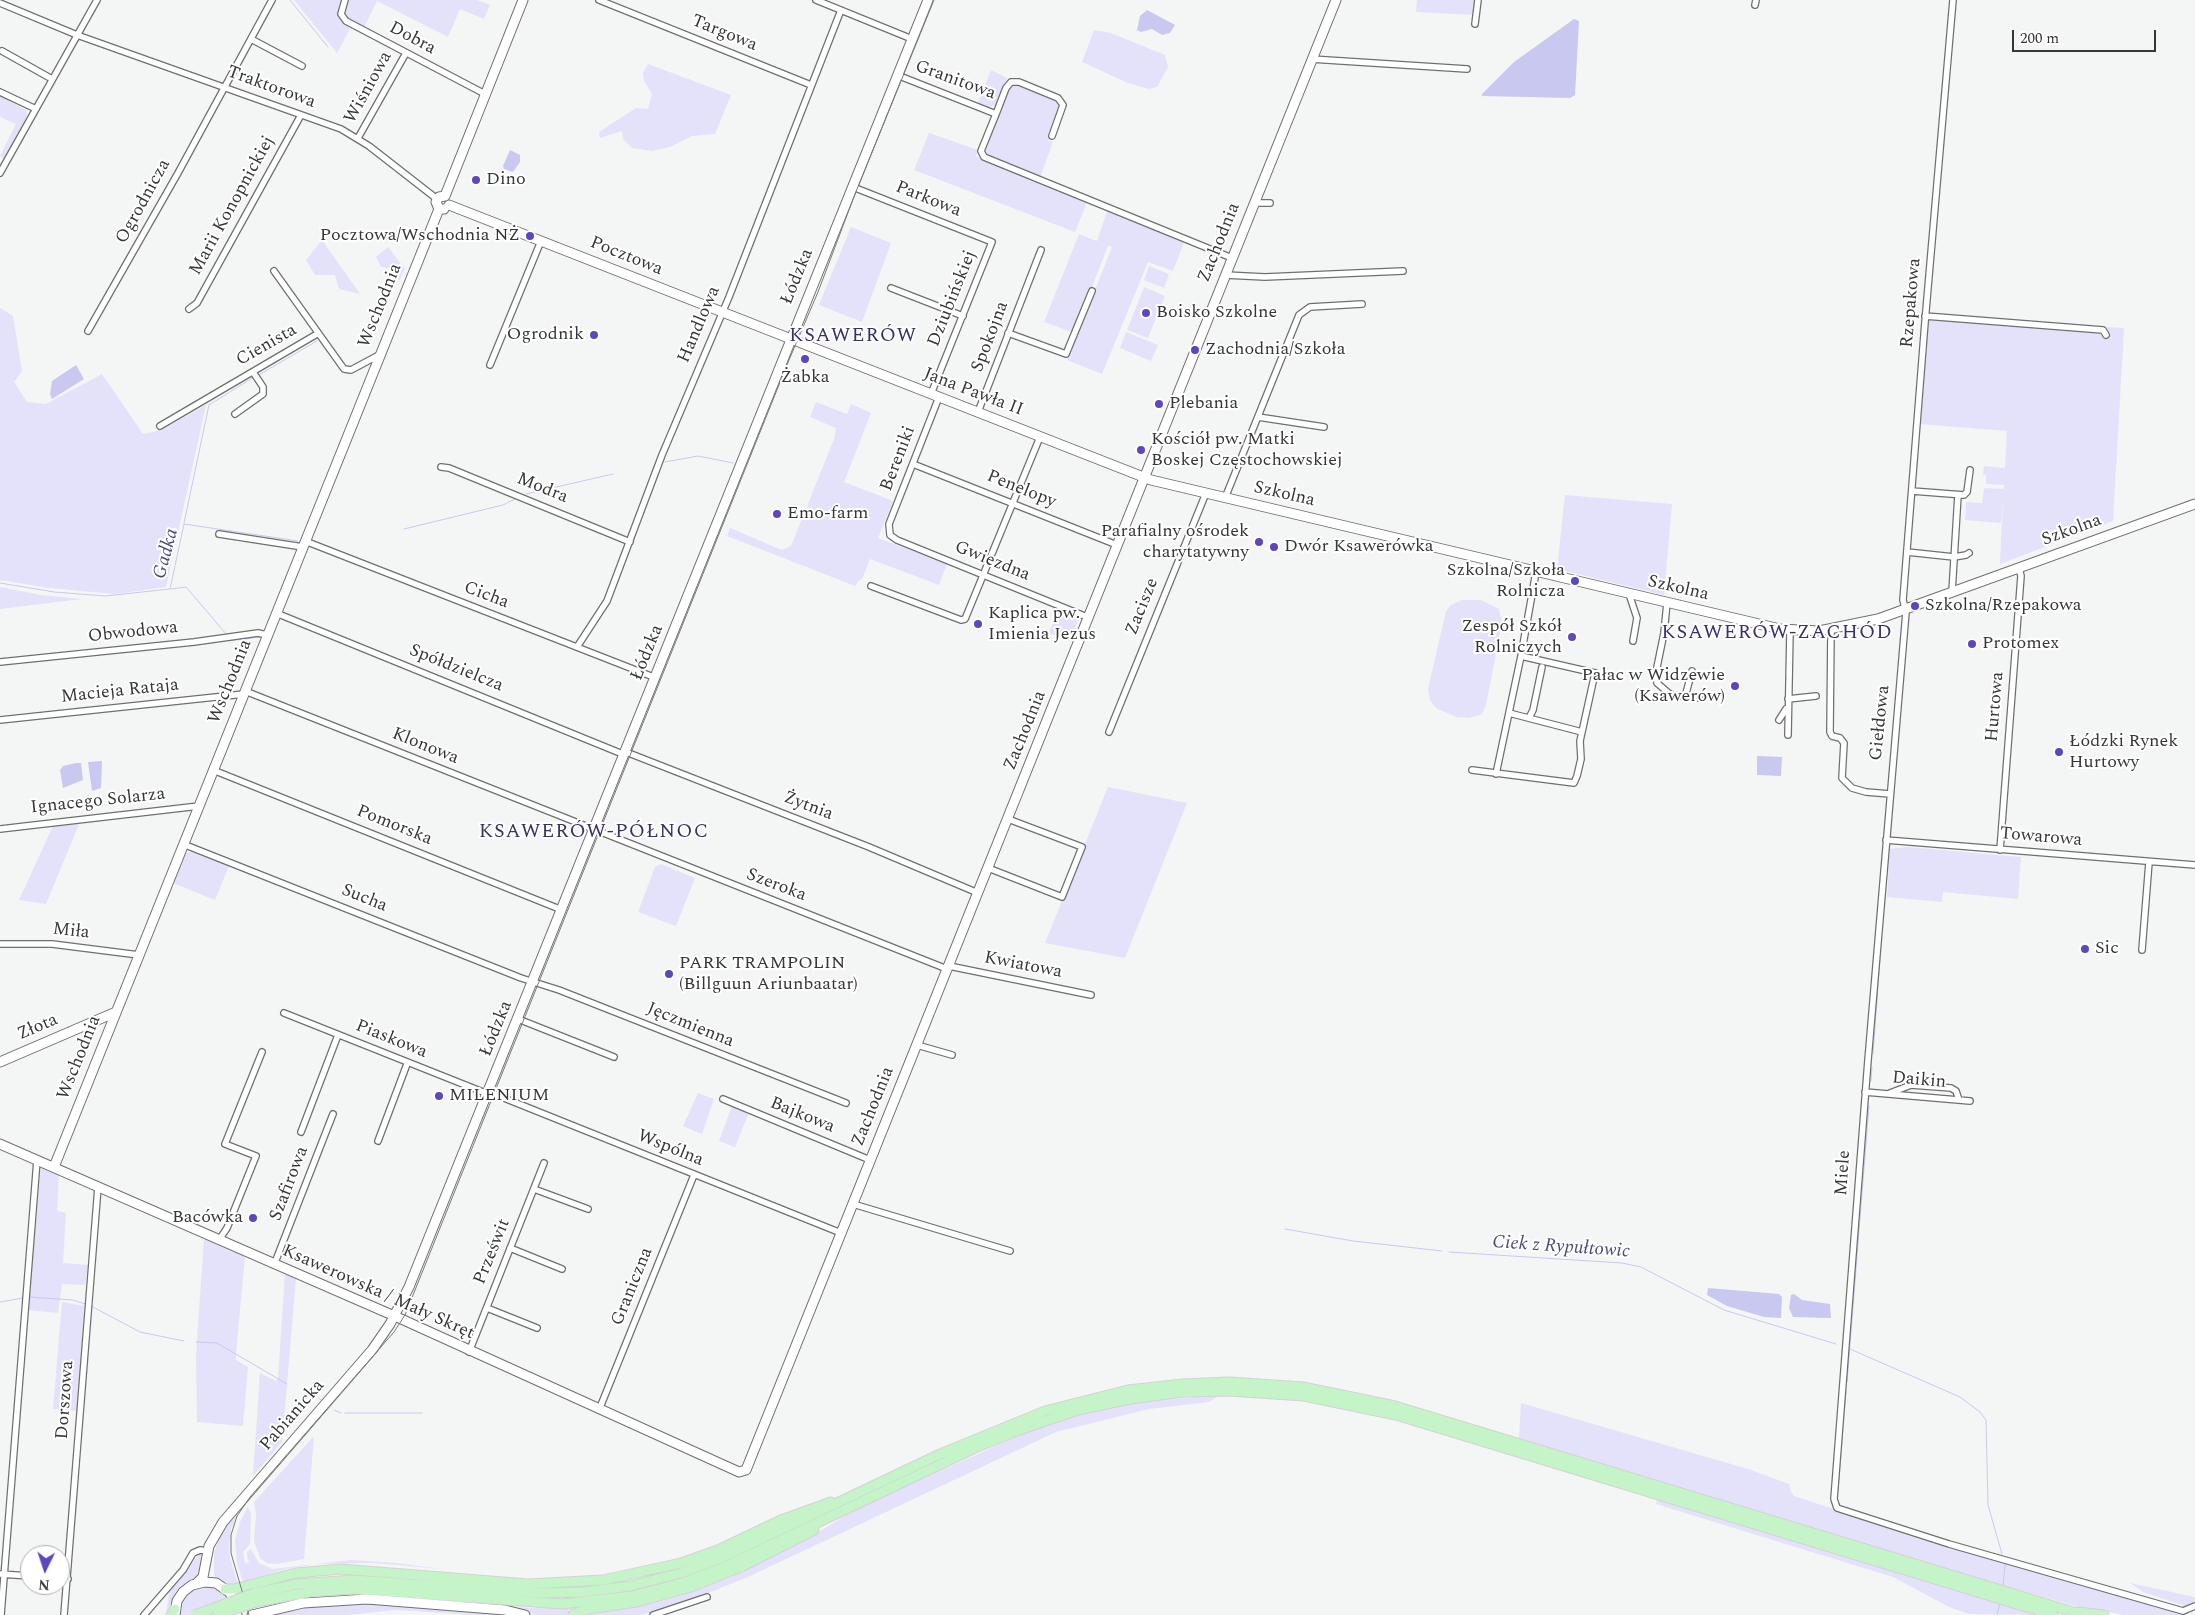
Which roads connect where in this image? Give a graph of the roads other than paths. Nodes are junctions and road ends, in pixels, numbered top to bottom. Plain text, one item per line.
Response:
1 (96, 0) edge
2 (272, 0) edge
3 (345, 0) edge
4 (523, 0) edge
5 (599, 0) edge
6 (816, 0) edge
7 (928, 0) edge
8 (1336, 0) edge
9 (1478, 0) edge
10 (1953, 0) edge
11 (0, 3) edge
12 (841, 10) junction
13 (1475, 24) dead end
14 (78, 35) junction
15 (251, 39) junction
16 (912, 39) junction
17 (2, 51) dead end
18 (406, 53) junction
19 (1311, 59) junction
20 (302, 66) dead end
21 (1467, 69) dead end
22 (898, 75) junction
23 (52, 79) junction
24 (811, 85) junction
25 (225, 87) junction
26 (0, 92) edge
27 (485, 94) junction
28 (36, 109) junction
29 (996, 114) junction
30 (301, 115) junction
31 (1052, 136) dead end
32 (358, 138) junction
33 (3, 162) edge
34 (0, 173) edge
35 (853, 187) junction
36 (444, 200) junction
37 (1270, 202) dead end
38 (1254, 203) junction
39 (541, 240) junction
40 (992, 242) joint
41 (1041, 250) dead end
42 (1232, 258) junction
43 (274, 271) dead end
44 (1403, 271) dead end
45 (1225, 275) junction
46 (891, 288) dead end
47 (1092, 291) dead end
48 (1362, 304) dead end
49 (189, 310) dead end
50 (722, 312) junction
51 (963, 316) junction
52 (1925, 316) junction
53 (88, 331) dead end
54 (1008, 333) junction
55 (317, 334) junction
56 (2106, 335) dead end
57 (791, 339) junction
58 (379, 355) junction
59 (490, 365) dead end
60 (254, 372) junction
61 (935, 396) junction
62 (978, 412) junction
63 (235, 414) dead end
64 (1258, 417) junction
65 (160, 426) dead end
66 (1324, 427) dead end
67 (1040, 437) junction
68 (913, 464) junction
69 (441, 467) dead end
70 (1970, 470) dead end
71 (1144, 477) junction
72 (1912, 491) junction
73 (1206, 493) junction
74 (1958, 495) junction
75 (1225, 498) junction
76 (1013, 504) junction
77 (2195, 504) edge
78 (889, 532) joint
79 (219, 534) dead end
80 (630, 542) junction
81 (304, 544) junction
82 (1117, 545) junction
83 (1907, 552) junction
84 (1969, 553) dead end
85 (1954, 557) junction
86 (2019, 568) junction
87 (1536, 572) junction
88 (984, 575) junction
89 (871, 586) dead end
90 (1952, 592) junction
91 (1629, 594) junction
92 (1667, 603) junction
93 (1905, 609) junction
94 (276, 613) junction
95 (1087, 617) junction
96 (1831, 629) junction
97 (1790, 631) junction
98 (267, 635) junction
99 (1633, 641) dead end
100 (577, 647) junction
101 (1521, 656) junction
102 (0, 662) edge
103 (1542, 667) dead end
104 (1692, 671) dead end
105 (656, 678) junction
106 (244, 693) junction
107 (1816, 696) dead end
108 (1685, 697) junction
109 (1699, 698) dead end
110 (1788, 702) junction
111 (1509, 713) junction
112 (1529, 718) junction
113 (0, 720) edge
114 (1779, 720) dead end
115 (1109, 732) dead end
116 (1582, 732) junction
117 (1788, 735) dead end
118 (625, 753) junction
119 (213, 770) junction
120 (1472, 770) dead end
121 (1496, 774) junction
122 (1890, 794) junction
123 (199, 806) junction
124 (1008, 819) junction
125 (0, 829) edge
126 (594, 830) junction
127 (1886, 840) junction
128 (184, 844) junction
129 (2000, 850) junction
130 (2149, 862) junction
131 (2195, 865) edge
132 (988, 868) junction
133 (978, 892) junction
134 (562, 910) junction
135 (0, 944) edge
136 (2142, 950) dead end
137 (139, 956) junction
138 (948, 968) junction
139 (533, 982) junction
140 (1091, 995) dead end
141 (116, 1012) junction
142 (284, 1013) dead end
143 (518, 1019) junction
144 (338, 1035) junction
145 (917, 1045) junction
146 (262, 1052) dead end
147 (952, 1055) dead end
148 (614, 1057) dead end
149 (0, 1062) edge
150 (408, 1064) junction
151 (1865, 1092) junction
152 (488, 1093) junction
153 (1890, 1094) junction
154 (723, 1099) dead end
155 (1959, 1100) junction
156 (1970, 1101) dead end
157 (846, 1103) dead end
158 (334, 1114) dead end
159 (301, 1132) dead end
160 (378, 1141) dead end
161 (0, 1144) edge
162 (36, 1160) junction
163 (870, 1160) junction
164 (544, 1163) dead end
165 (54, 1167) junction
166 (694, 1175) junction
167 (98, 1187) junction
168 (534, 1189) junction
169 (853, 1204) junction
170 (588, 1210) dead end
171 (841, 1233) junction
172 (219, 1240) junction
173 (510, 1248) junction
174 (1010, 1251) dead end
175 (274, 1265) junction
176 (562, 1268) dead end
177 (487, 1308) junction
178 (394, 1317) junction
179 (537, 1328) dead end
180 (469, 1352) junction
181 (600, 1410) junction
182 (742, 1472) joint
183 (857, 1494) junction
184 (852, 1506) junction
185 (215, 1535) junction
186 (208, 1551) junction
187 (70, 1553) edge
188 (2, 1575) edge
189 (20, 1576) edge
190 (197, 1583) junction
191 (216, 1584) junction
192 (225, 1588) junction
193 (1997, 1593) junction
194 (66, 1595) edge
195 (2007, 1596) junction
196 (255, 1597) junction
197 (707, 1597) dead end
198 (236, 1604) junction
199 (2195, 1606) edge
200 (2068, 1610) junction
201 (173, 1613) edge
202 (254, 1614) edge
203 (1, 1615) edge
204 (64, 1615) edge
205 (144, 1615) edge
206 (196, 1615) edge
207 (218, 1615) edge
208 (238, 1615) edge
209 (524, 1615) edge
210 (573, 1615) edge
211 (653, 1615) edge
212 (2053, 1615) edge
213 (2083, 1615) edge
214 (2104, 1615) edge

1 - 14 street
2 - 15 street, Ogrodnicza
3 - 18 street, Dobra
4 - 27 street
5 - 24 street, Targowa
6 - 12 street
7 - 16 street, Łódzka
8 - 19 street, Zachodnia
9 - 13 street
10 - 52 street, Rzepakowa
11 - 14 street, Traktorowa
12 - 16 street
12 - 24 street, Handlowa
14 - 23 street
14 - 25 street, Traktorowa
15 - 20 street
15 - 25 street, Ogrodnicza
16 - 22 street, Łódzka
17 - 23 street
18 - 27 street, Dobra
18 - 32 street, Wiśniowa
19 - 21 street
19 - 38 street, Zachodnia
22 - 29 street, Granitowa
22 - 35 street, Łódzka
23 - 28 street
24 - 50 street, Handlowa
25 - 30 street, Traktorowa
25 - 53 street, Ogrodnicza
26 - 28 street
27 - 36 street
28 - 33 street
29 - 31 street, Granitowa
29 - 42 street
30 - 32 street, Traktorowa
30 - 49 street, Marii Konopnickiej
32 - 36 street, Traktorowa
33 - 34 street
35 - 40 street, Parkowa
35 - 57 street, Łódzka
36 - 39 street, Pocztowa
36 - 58 street, Wschodnia
37 - 38 street
38 - 42 street, Zachodnia
39 - 50 street, Pocztowa
39 - 59 street
40 - 51 street, Dziubińskiej
41 - 54 street, Spokojna
42 - 45 street, Zachodnia
43 - 55 street
44 - 45 street
45 - 71 street, Zachodnia
46 - 51 street
47 - 54 street
48 - 64 street
50 - 57 street, Pocztowa
50 - 80 street, Handlowa
51 - 61 street, Dziubińskiej
52 - 56 street
52 - 72 street, Rzepakowa
54 - 62 street, Spokojna
55 - 58 street, Cienista
55 - 60 street, Cienista
57 - 61 street, Jana Pawła II
57 - 105 street, Łódzka
58 - 81 street, Wschodnia
60 - 63 street
60 - 65 street, Cienista
61 - 62 street, Jana Pawła II
61 - 68 street, Bereniki
62 - 67 street, Jana Pawła II
64 - 66 street
64 - 75 street
67 - 71 street, Jana Pawła II
67 - 76 street
68 - 76 street, Penelopy
68 - 78 street, Bereniki
69 - 80 street, Modra
70 - 74 street
71 - 73 street, Szkolna
71 - 82 street, Zachodnia
72 - 74 street
72 - 83 street, Rzepakowa
73 - 75 street, Szkolna
73 - 115 street, Zacisze
74 - 85 street
75 - 87 street, Szkolna
76 - 82 street, Penelopy
76 - 88 street
77 - 86 street, Szkolna
78 - 88 street, Gwiezdna
79 - 81 street, Cicha
80 - 100 street, Handlowa
81 - 94 street, Wschodnia
81 - 100 street, Cicha
82 - 95 street, Zachodnia
83 - 85 street
83 - 93 street, Rzepakowa
84 - 85 street
85 - 90 street
86 - 90 street, Szkolna
86 - 129 street, Hurtowa
87 - 91 street, Szkolna
87 - 101 street
88 - 89 street
88 - 95 street, Gwiezdna
90 - 93 street, Szkolna
91 - 92 street, Szkolna
91 - 99 street
92 - 97 street, Szkolna
92 - 108 street
93 - 96 street, Szkolna
93 - 122 street, Giełdowa
94 - 98 street, Wschodnia
94 - 118 street, Spółdzielcza
95 - 124 street, Zachodnia
96 - 97 street, Szkolna
96 - 122 street
97 - 110 street
98 - 102 street, Obwodowa
98 - 106 street, Wschodnia
100 - 105 street, Cicha
101 - 111 street
101 - 116 street
103 - 112 street
104 - 108 street
105 - 118 street, Łódzka
106 - 113 street, Macieja Rataja
106 - 119 street, Wschodnia
106 - 126 street, Klonowa
107 - 110 street
108 - 109 street
110 - 114 street
110 - 117 street
111 - 112 street
111 - 121 street
112 - 116 street
116 - 121 street
118 - 126 street, Łódzka
118 - 133 street, Żytnia
119 - 123 street, Wschodnia
119 - 134 street, Pomorska
120 - 121 street
122 - 127 street, Giełdowa
123 - 125 street, Ignacego Solarza
123 - 128 street, Wschodnia
124 - 132 street, Zachodnia
124 - 132 street
126 - 134 street, Łódzka
126 - 138 street, Szeroka
127 - 129 street, Towarowa
127 - 151 street, Miele
128 - 137 street, Wschodnia
128 - 139 street, Sucha
129 - 130 street, Towarowa
130 - 131 street, Towarowa
130 - 136 street
132 - 133 street, Zachodnia
133 - 138 street, Zachodnia
134 - 139 street, Łódzka
135 - 137 street, Miła
137 - 141 street, Wschodnia
138 - 140 street, Kwiatowa
138 - 145 street, Zachodnia
139 - 143 street, Łódzka
139 - 157 street, Jęczmienna
141 - 149 street, Złota
141 - 165 street, Wschodnia
142 - 144 street, Piaskowa
143 - 148 street
143 - 152 street, Łódzka
144 - 150 street, Piaskowa
144 - 159 street
145 - 147 street
145 - 163 street, Zachodnia
146 - 172 street
150 - 152 street, Piaskowa
150 - 160 street
151 - 153 street, Daikin
151 - 199 street, Miele
152 - 166 street, Wspólna
152 - 178 street, Łódzka
153 - 155 street, Daikin
153 - 155 street
154 - 163 street, Bajkowa
155 - 156 street, Daikin
158 - 175 street, Szafirowa
161 - 162 street, Ksawerowska / Mały Skręt
162 - 165 street, Ksawerowska / Mały Skręt
162 - 188 street
163 - 169 street, Zachodnia
164 - 168 street, Prześwit
165 - 167 street, Ksawerowska / Mały Skręt
166 - 171 street, Wspólna
166 - 181 street, Graniczna
167 - 172 street, Ksawerowska / Mały Skręt
167 - 187 street, Dorszowa
168 - 170 street
168 - 173 street, Prześwit
169 - 171 street, Zachodnia
169 - 174 street
171 - 182 street, Zachodnia
172 - 175 street, Ksawerowska / Mały Skręt
173 - 176 street
173 - 177 street, Prześwit
175 - 178 street, Ksawerowska / Mały Skręt
177 - 179 street
177 - 180 street, Prześwit
178 - 180 street, Ksawerowska / Mały Skręt
178 - 185 street, Pabianicka
180 - 181 street, Ksawerowska / Mały Skręt
181 - 182 street, Ksawerowska / Mały Skręt
183 - 192 main road
183 - 193 main road
183 - 196 main road
184 - 193 main road
184 - 196 main road
184 - 210 main road
185 - 186 street, Pabianicka
185 - 191 street, Pabianicka
186 - 190 street, Pabianicka
186 - 205 street
188 - 189 street
188 - 203 street
190 - 191 street
190 - 201 street
191 - 192 street
192 - 198 street
193 - 195 main road
194 - 204 street, Dorszowa
195 - 200 main road
195 - 212 main road
196 - 206 main road, bridge
196 - 207 main road, bridge
197 - 211 street
198 - 202 street
198 - 208 street
200 - 213 main road
200 - 214 main road
202 - 209 street

